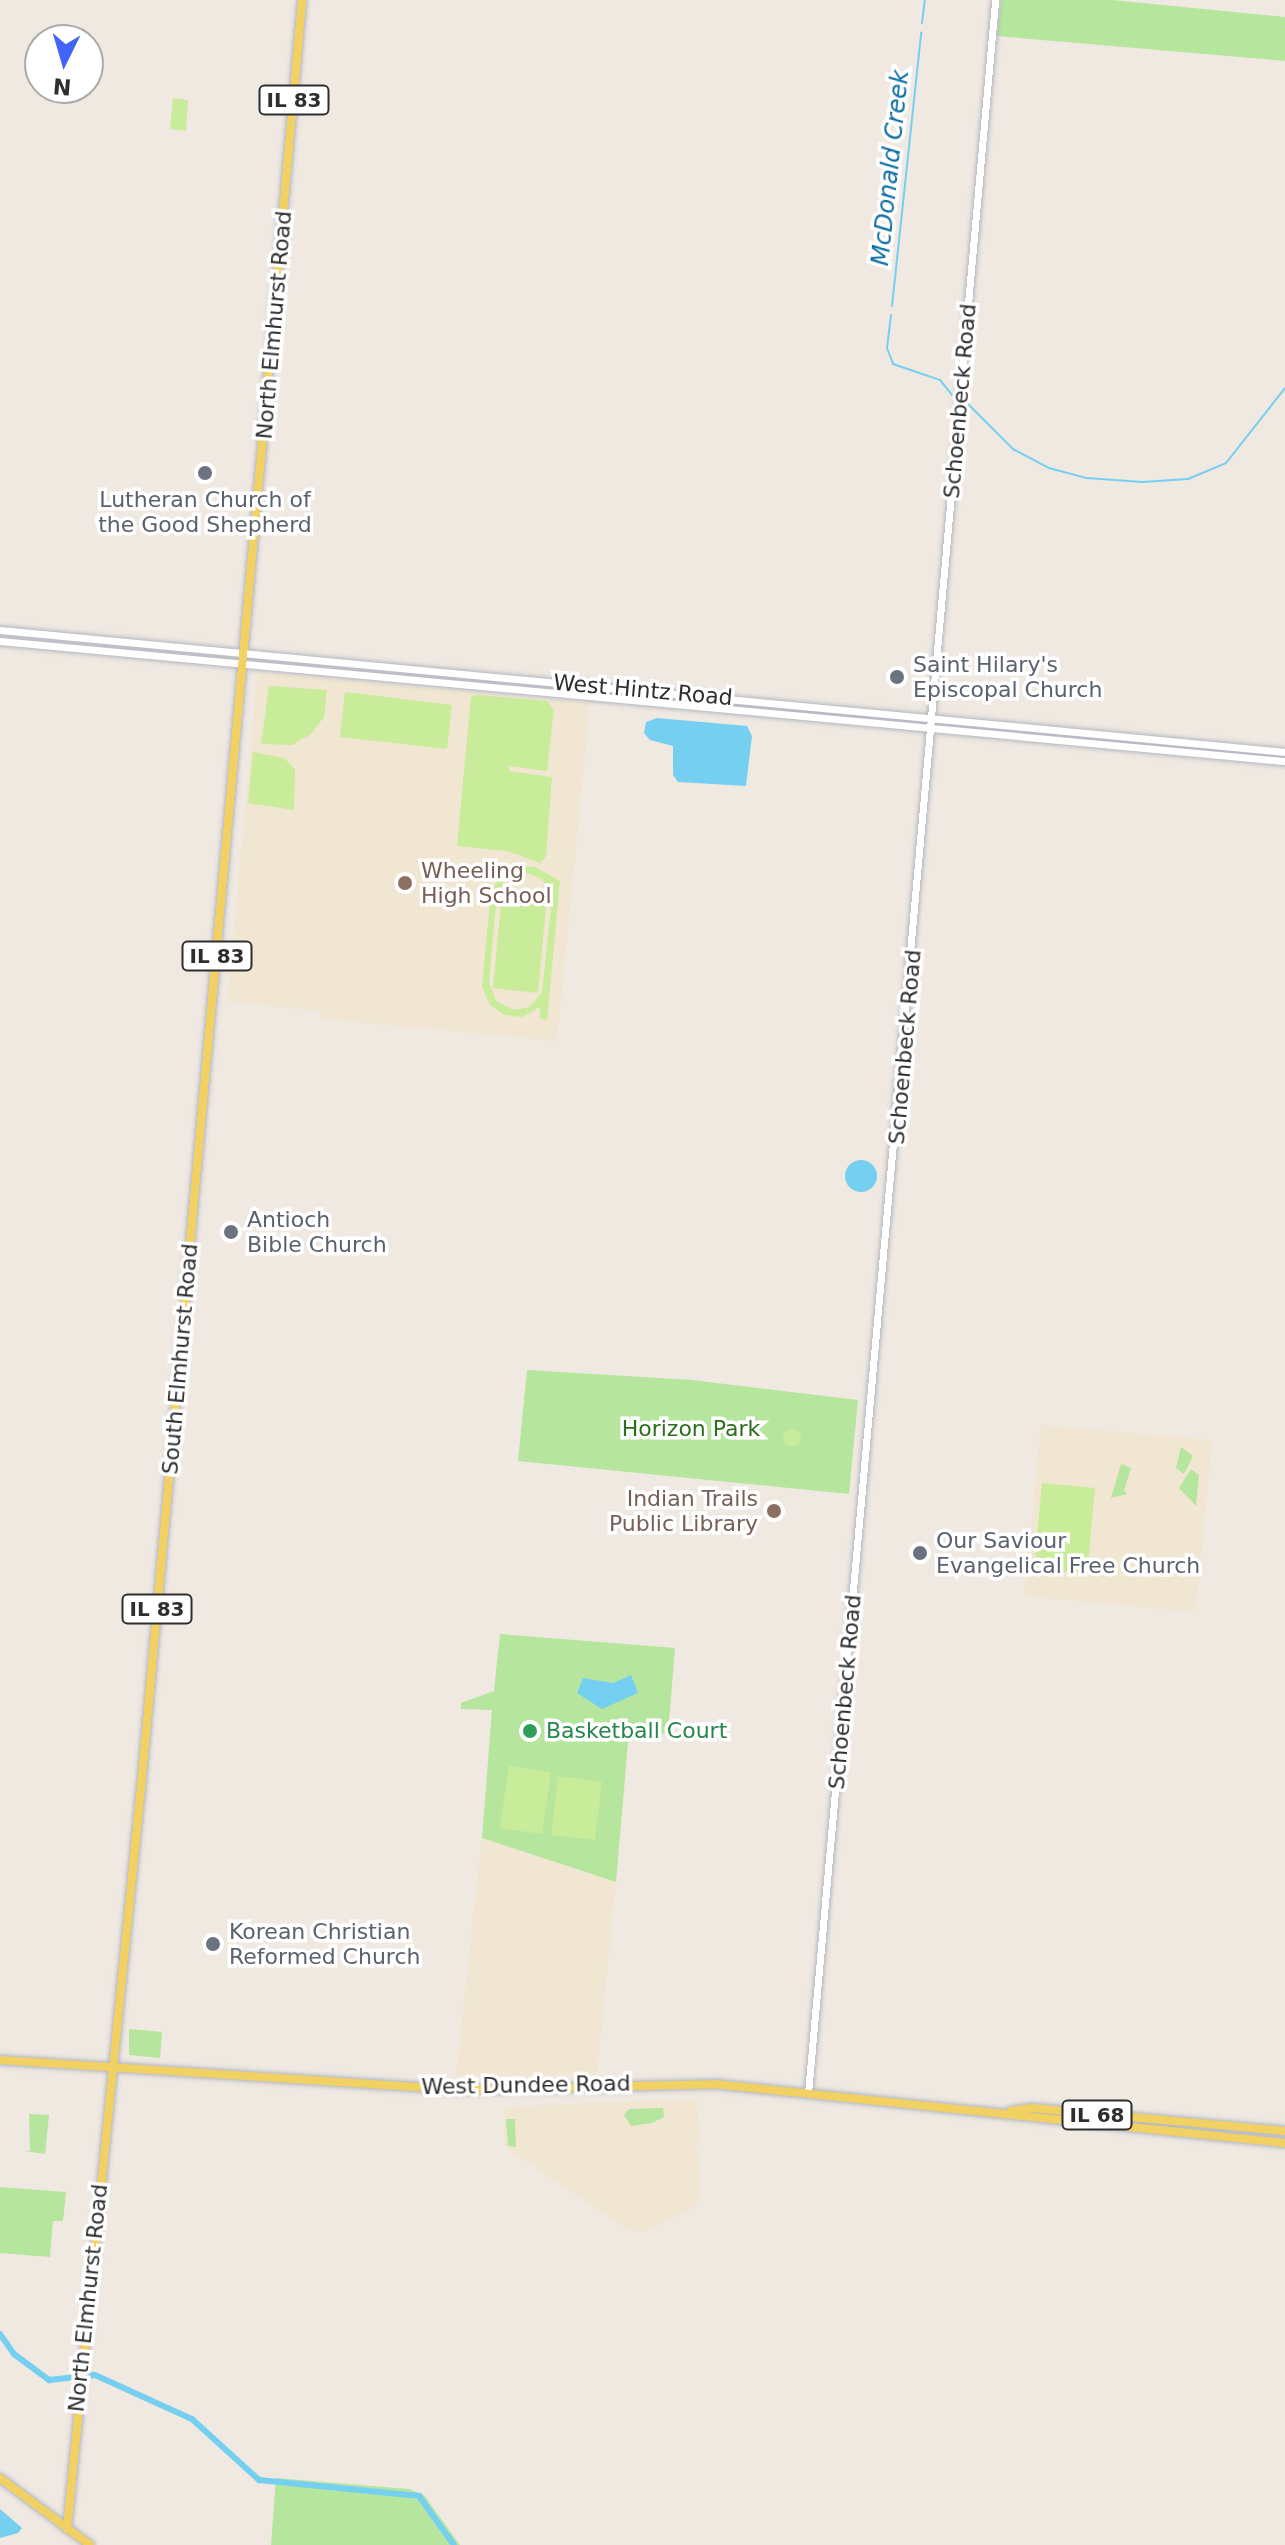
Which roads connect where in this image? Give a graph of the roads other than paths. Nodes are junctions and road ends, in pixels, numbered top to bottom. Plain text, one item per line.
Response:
1 (302, 0) edge
2 (995, 0) edge
3 (0, 630) edge
4 (0, 641) edge
5 (246, 655) junction
6 (932, 722) junction
7 (1285, 752) edge
8 (1285, 761) edge
9 (0, 2060) edge
10 (113, 2068) junction
11 (808, 2093) junction
12 (1004, 2111) junction
13 (1285, 2131) edge
14 (1285, 2143) edge
15 (0, 2478) edge
16 (67, 2529) junction
17 (90, 2545) edge

1 - 5 main road, North Elmhurst Road / IL 83
2 - 6 main road, Schoenbeck Road
3 - 5 main road, West Hintz Road
4 - 5 main road, West Hintz Road
5 - 6 main road, West Hintz Road
5 - 10 main road, South Elmhurst Road / IL 83
6 - 7 main road, West Hintz Road
6 - 8 main road, West Hintz Road
6 - 11 main road, Schoenbeck Road
9 - 10 main road, West Dundee Road / IL 68
10 - 11 main road, West Dundee Road / IL 68
10 - 16 main road, North Elmhurst Road / IL 83
11 - 12 main road, West Dundee Road / IL 68
12 - 13 main road, IL 68
12 - 14 main road, IL 68
15 - 16 main road
16 - 17 main road

